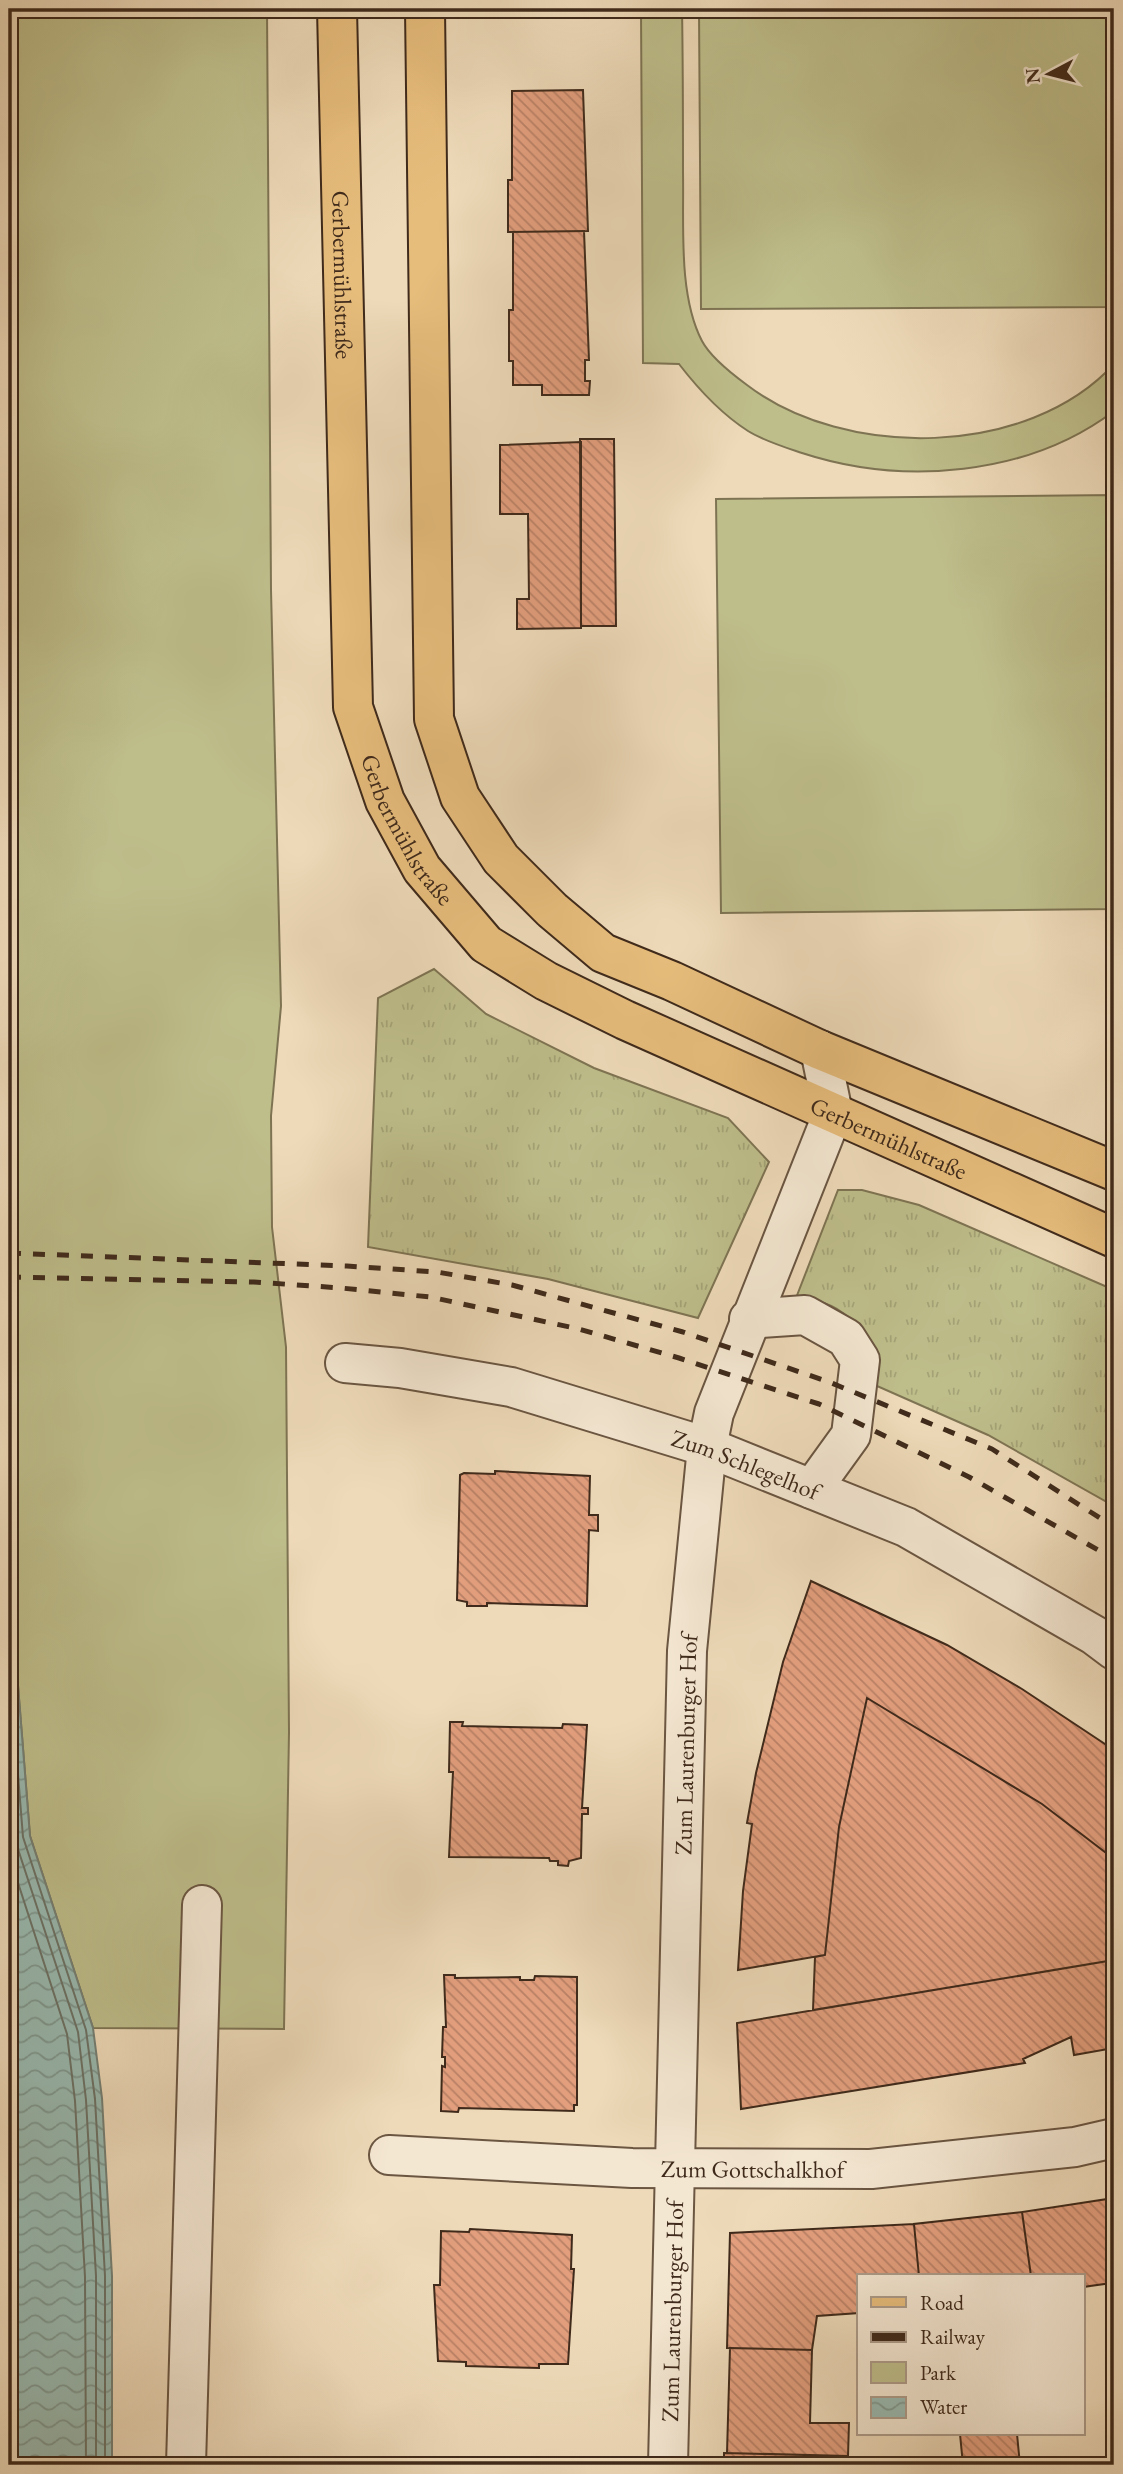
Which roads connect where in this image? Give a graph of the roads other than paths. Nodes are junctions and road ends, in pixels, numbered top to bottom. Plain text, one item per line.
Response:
1 (337, 9) edge
2 (425, 9) edge
3 (820, 1050) junction
4 (833, 1113) junction
5 (1114, 1171) edge
6 (1114, 1238) edge
7 (749, 1319) junction
8 (345, 1363) dead end
9 (707, 1447) junction
10 (812, 1489) junction
11 (1114, 1650) edge
12 (202, 1905) dead end
13 (1114, 2138) edge
14 (389, 2155) dead end
15 (675, 2170) junction
16 (186, 2465) edge
17 (668, 2465) edge

1 - 4 main road, Gerbermühlstraße
2 - 3 main road
3 - 4 street
3 - 5 main road
4 - 6 main road, Gerbermühlstraße
4 - 7 street, Zum Laurenburger Hof
7 - 9 street, Zum Laurenburger Hof
7 - 10 street
8 - 9 street, Zum Schlegelhof
9 - 10 street, Zum Schlegelhof
9 - 15 street, Zum Laurenburger Hof
10 - 11 street, Zum Schlegelhof
12 - 16 street
13 - 15 street, Zum Gottschalkhof
14 - 15 street, Zum Gottschalkhof
15 - 17 street, Zum Laurenburger Hof

